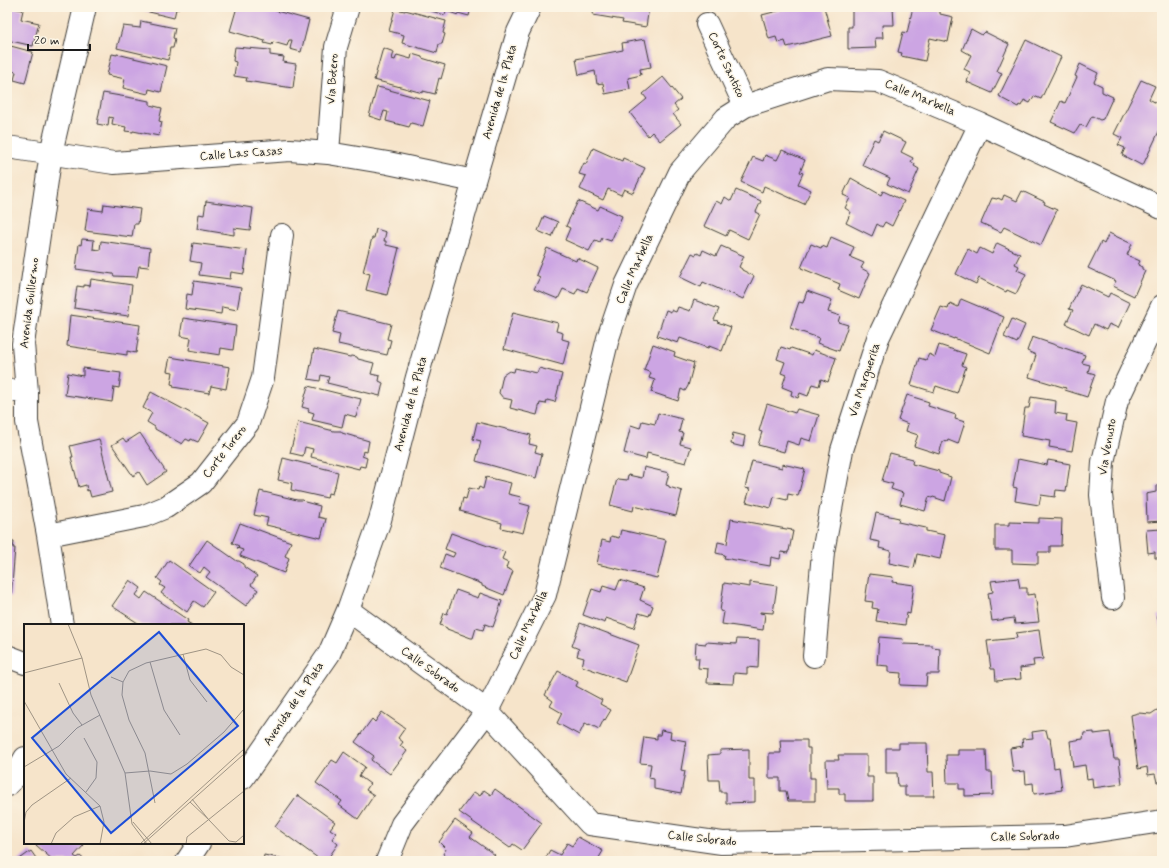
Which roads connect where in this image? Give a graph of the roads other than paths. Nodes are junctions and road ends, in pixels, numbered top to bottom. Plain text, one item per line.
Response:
1 (85, 7) edge
2 (348, 7) edge
3 (530, 7) edge
4 (707, 24) dead end
5 (744, 106) junction
6 (980, 124) junction
7 (7, 147) edge
8 (51, 153) junction
9 (328, 153) junction
10 (474, 181) junction
11 (1162, 208) edge
12 (282, 235) dead end
13 (1162, 306) edge
14 (17, 391) edge
15 (48, 535) junction
16 (1113, 598) dead end
17 (348, 610) junction
18 (62, 624) edge
19 (7, 656) edge
20 (814, 656) dead end
21 (24, 663) edge
22 (487, 711) junction
23 (24, 760) edge
24 (244, 777) edge
25 (7, 785) edge
26 (1162, 821) edge
27 (198, 844) edge
28 (187, 861) edge
29 (387, 861) edge

1 - 8 street, Avenida Guillermo
2 - 9 street, Via Botero
3 - 10 street, Avenida de la Plata
4 - 5 street, Corte Santico
5 - 6 street, Calle Marbella
5 - 22 street, Calle Marbella
6 - 11 street, Calle Marbella
6 - 20 street, Via Marguerita
7 - 8 street, Calle Las Casas
8 - 9 street, Calle Las Casas
8 - 14 street, Avenida Guillermo
9 - 10 street, Calle Las Casas
10 - 17 street, Avenida de la Plata
12 - 15 street, Corte Torero
13 - 16 street, Via Venusto
14 - 15 street, Avenida Guillermo
15 - 18 street, Avenida Guillermo
17 - 22 street, Calle Sobrado
17 - 24 street, Avenida de la Plata
19 - 21 street
22 - 26 street, Calle Sobrado
22 - 29 street, Calle Marbella
23 - 25 street
27 - 28 street

